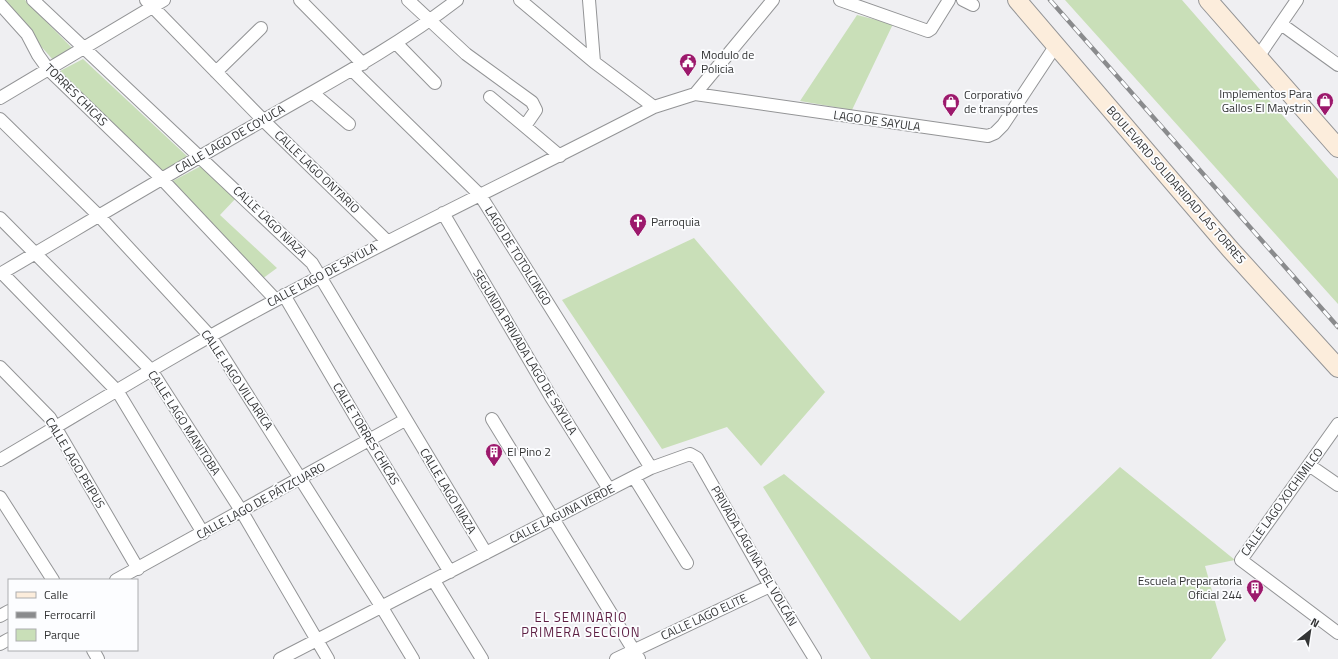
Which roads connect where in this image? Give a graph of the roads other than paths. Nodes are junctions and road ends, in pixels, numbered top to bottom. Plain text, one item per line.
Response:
1 (33, 0) edge
2 (164, 0) edge
3 (300, 0) edge
4 (408, 0) edge
5 (457, 0) edge
6 (520, 0) edge
7 (589, 0) edge
8 (773, 0) edge
9 (840, 0) edge
10 (949, 0) edge
11 (1018, 0) edge
12 (1208, 0) edge
13 (1297, 0) edge
14 (149, 3) edge
15 (0, 4) edge
16 (865, 4) edge
17 (429, 22) junction
18 (1281, 24) junction
19 (261, 28) dead end
20 (396, 43) junction
21 (1056, 45) junction
22 (84, 48) junction
23 (1258, 57) junction
24 (594, 62) junction
25 (363, 64) junction
26 (1338, 65) edge
27 (48, 69) junction
28 (352, 70) junction
29 (216, 72) junction
30 (435, 83) dead end
31 (313, 93) junction
32 (695, 94) junction
33 (490, 97) dead end
34 (0, 98) edge
35 (654, 107) junction
36 (0, 119) edge
37 (263, 120) junction
38 (349, 124) dead end
39 (524, 126) junction
40 (1338, 148) edge
41 (201, 156) junction
42 (560, 156) junction
43 (162, 178) junction
44 (480, 196) junction
45 (443, 214) junction
46 (99, 216) junction
47 (0, 218) edge
48 (387, 241) junction
49 (36, 252) junction
50 (1, 273) edge
51 (321, 276) junction
52 (280, 297) junction
53 (210, 336) junction
54 (0, 367) edge
55 (1338, 368) edge
56 (151, 370) junction
57 (118, 392) junction
58 (492, 419) dead end
59 (405, 420) junction
60 (1338, 424) edge
61 (55, 427) junction
62 (369, 440) junction
63 (693, 454) joint
64 (0, 460) edge
65 (1309, 465) junction
66 (651, 468) junction
67 (634, 477) junction
68 (301, 478) junction
69 (1338, 485) edge
70 (609, 489) junction
71 (0, 497) edge
72 (242, 512) junction
73 (554, 517) junction
74 (202, 533) junction
75 (486, 554) junction
76 (687, 563) dead end
77 (138, 568) junction
78 (450, 572) junction
79 (52, 579) edge
80 (118, 579) edge
81 (434, 581) junction
82 (770, 586) junction
83 (381, 606) junction
84 (1338, 633) edge
85 (317, 639) junction
86 (636, 655) edge
87 (280, 659) edge
88 (328, 659) edge
89 (413, 659) edge
90 (482, 659) edge
91 (616, 659) edge
92 (815, 659) edge

1 - 22 street, CALLE LAGO NIAZA
2 - 14 street
3 - 25 street
4 - 17 street
5 - 17 street, CALLE LAGO DE COYUCA
6 - 24 street
7 - 24 street
8 - 32 street
9 - 16 street
10 - 16 street
11 - 21 main road, BOULEVARD SOLIDARIDAD LAS TORRES
12 - 23 main road
13 - 18 street
14 - 22 street
14 - 29 street, CALLE LAGO ONTARIO
15 - 27 street, TORRES CHICAS
17 - 20 street, CALLE LAGO DE COYUCA
17 - 39 street
18 - 23 street
18 - 26 street
19 - 29 street
20 - 25 street, CALLE LAGO DE COYUCA
20 - 30 street
21 - 32 street, LAGO DE SAYULA
21 - 55 main road, BOULEVARD SOLIDARIDAD LAS TORRES
22 - 27 street
22 - 41 street, CALLE LAGO NIAZA
23 - 40 main road
24 - 35 street
25 - 28 street, CALLE LAGO DE COYUCA
27 - 34 street
27 - 43 street, TORRES CHICAS
28 - 31 street, CALLE LAGO DE COYUCA
28 - 44 street, LAGO DE TOTOLCINGO
29 - 37 street, CALLE LAGO ONTARIO
31 - 37 street, CALLE LAGO DE COYUCA
31 - 38 street
32 - 35 street, LAGO DE SAYULA
33 - 39 street
35 - 42 street, CALLE LAGO DE SAYULA
36 - 46 street, CALLE LAGO VILLARICA
37 - 41 street, CALLE LAGO DE COYUCA
37 - 48 street, CALLE LAGO ONTARIO
39 - 42 street
41 - 43 street, CALLE LAGO DE COYUCA
41 - 51 street, CALLE LAGO NIAZA
42 - 44 street, CALLE LAGO DE SAYULA
43 - 46 street, CALLE LAGO DE COYUCA
43 - 52 street, CALLE TORRES CHICAS
44 - 45 street, CALLE LAGO DE SAYULA
44 - 66 street, LAGO DE TOTOLCINGO
45 - 48 street, CALLE LAGO DE SAYULA
45 - 70 street, SEGUNDA PRIVADA LAGO DE SAYULA
46 - 49 street, CALLE LAGO DE COYUCA
46 - 53 street, CALLE LAGO VILLARICA
47 - 49 street, CALLE LAGO MANITOBA
48 - 51 street, CALLE LAGO DE SAYULA
49 - 50 street, CALLE LAGO DE COYUCA
49 - 56 street, CALLE LAGO MANITOBA
50 - 57 street
51 - 52 street, CALLE LAGO DE SAYULA
51 - 59 street, CALLE LAGO NIAZA
52 - 53 street, CALLE LAGO DE SAYULA
52 - 62 street, CALLE TORRES CHICAS
53 - 56 street, CALLE LAGO DE SAYULA
53 - 68 street, CALLE LAGO VILLARICA
54 - 61 street, CALLE LAGO PEIPUS
56 - 57 street, CALLE LAGO DE SAYULA
56 - 72 street, CALLE LAGO MANITOBA
57 - 61 street, CALLE LAGO DE SAYULA
57 - 74 street
58 - 73 street
59 - 62 street, CALLE LAGO DE PÁTZCUARO
59 - 75 street, CALLE LAGO NIAZA
60 - 65 street, CALLE LAGO XOCHIMILCO
61 - 64 street, CALLE LAGO DE SAYULA
61 - 77 street, CALLE LAGO PEIPUS
62 - 68 street, CALLE LAGO DE PÁTZCUARO
62 - 78 street, CALLE TORRES CHICAS
63 - 66 street, CALLE LAGUNA VERDE
63 - 82 street, PRIVADA LAGUNA DEL VOLCÁN
65 - 69 street
65 - 84 street, CALLE LAGO XOCHIMILCO
66 - 67 street, CALLE LAGUNA VERDE
67 - 70 street, CALLE LAGUNA VERDE
67 - 76 street
68 - 72 street, CALLE LAGO DE PÁTZCUARO
68 - 83 street, CALLE LAGO VILLARICA
70 - 73 street, CALLE LAGUNA VERDE
71 - 79 street
72 - 74 street, CALLE LAGO DE PÁTZCUARO
72 - 85 street, CALLE LAGO MANITOBA
73 - 75 street, CALLE LAGUNA VERDE
73 - 86 street
74 - 77 street, CALLE LAGO DE PÁTZCUARO
75 - 78 street, CALLE LAGUNA VERDE
77 - 80 street, CALLE LAGO DE PÁTZCUARO
78 - 81 street, CALLE LAGUNA VERDE
81 - 83 street, CALLE LAGUNA VERDE
81 - 90 street
82 - 86 street, CALLE LAGO ELITE
82 - 92 street, PRIVADA LAGUNA DEL VOLCÁN
83 - 85 street, CALLE LAGUNA VERDE
83 - 89 street, CALLE LAGO VILLARICA
85 - 87 street, CALLE LAGUNA VERDE
85 - 88 street, CALLE LAGO MANITOBA
86 - 91 street, CALLE LAGO ELITE

